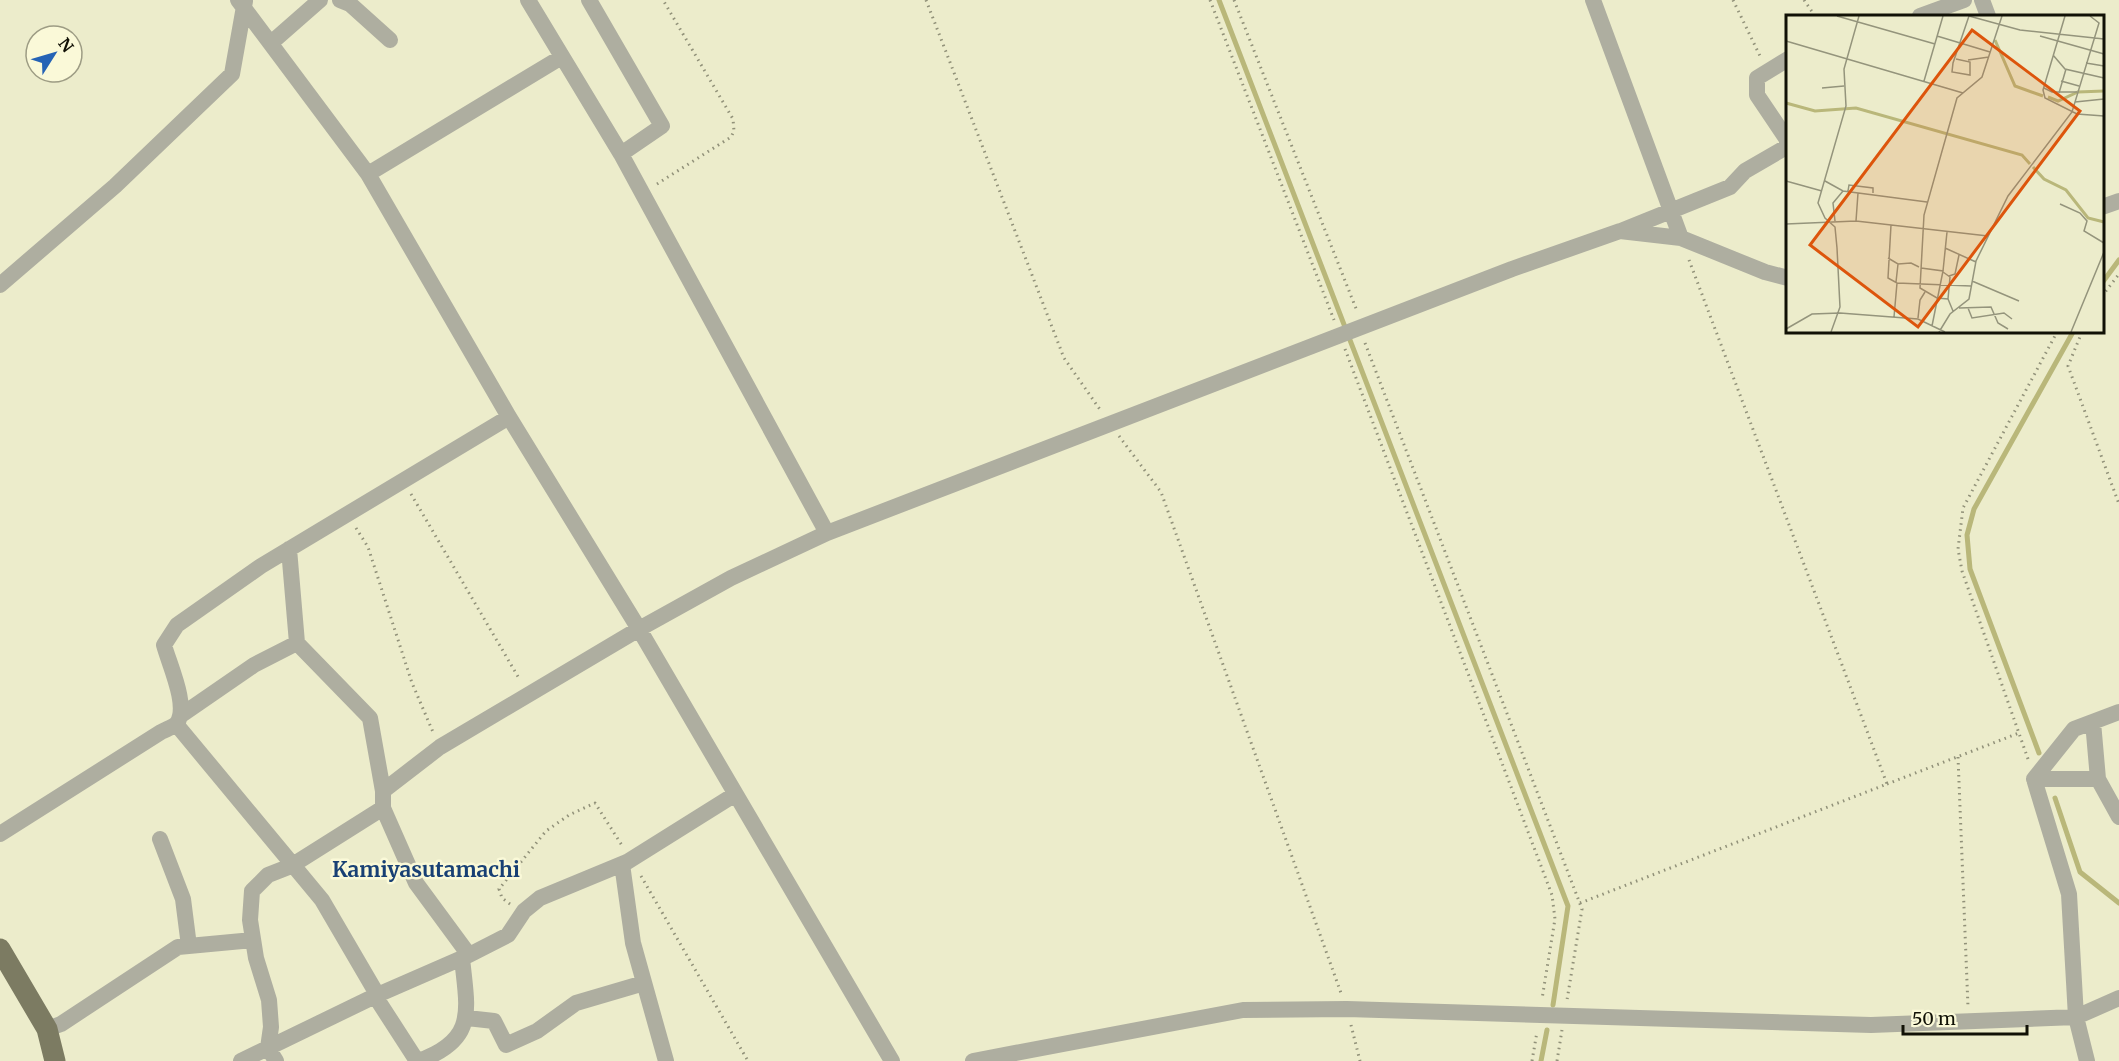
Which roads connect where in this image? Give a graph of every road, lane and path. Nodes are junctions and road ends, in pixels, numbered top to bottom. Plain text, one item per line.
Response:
1 (320, 0) edge
2 (528, 0) edge
3 (589, 0) edge
4 (663, 0) edge
5 (926, 0) edge
6 (1210, 0) edge
7 (1234, 0) edge
8 (1593, 0) edge
9 (1733, 0) edge
10 (1804, 0) edge
11 (1964, 0) edge
12 (1982, 0) edge
13 (350, 1) edge
14 (243, 3) edge
15 (1814, 15) edge
16 (1923, 15) edge
17 (1988, 15) edge
18 (390, 40) dead end
19 (271, 43) junction
20 (560, 58) junction
21 (1786, 60) edge
22 (1767, 70) junction
23 (1786, 138) edge
24 (1786, 147) edge
25 (621, 154) junction
26 (368, 174) junction
27 (642, 193) junction
28 (2119, 201) edge
29 (2104, 207) edge
30 (1671, 209) junction
31 (1620, 231) junction
32 (1681, 238) junction
33 (2119, 274) edge
34 (1786, 277) edge
35 (0, 285) edge
36 (2104, 295) edge
37 (1361, 327) junction
38 (2056, 333) edge
39 (2082, 333) edge
40 (1340, 335) junction
41 (509, 417) junction
42 (1111, 425) junction
43 (403, 481) junction
44 (2119, 504) edge
45 (347, 515) junction
46 (827, 533) junction
47 (289, 549) junction
48 (639, 629) junction
49 (297, 643) junction
50 (529, 694) junction
51 (2119, 712) edge
52 (178, 720) junction
53 (2093, 722) junction
54 (2019, 733) junction
55 (440, 747) junction
56 (1958, 757) junction
57 (2034, 779) junction
58 (2098, 779) junction
59 (1887, 784) junction
60 (734, 795) junction
61 (383, 800) junction
62 (2119, 817) edge
63 (0, 834) edge
64 (160, 839) dead end
65 (626, 862) junction
66 (291, 866) junction
67 (499, 889) dead end
68 (1580, 903) junction
69 (253, 940) junction
70 (189, 946) junction
71 (0, 950) edge
72 (466, 957) junction
73 (644, 983) junction
74 (375, 996) junction
75 (2119, 999) edge
76 (1347, 1009) junction
77 (1540, 1016) junction
78 (1564, 1016) junction
79 (2076, 1017) junction
80 (467, 1018) junction
81 (1969, 1022) junction
82 (47, 1029) junction
83 (272, 1054) edge
84 (55, 1061) edge
85 (241, 1061) edge
86 (418, 1061) edge
87 (666, 1061) edge
88 (748, 1061) edge
89 (892, 1061) edge
90 (973, 1061) edge
91 (1360, 1061) edge
92 (1532, 1061) edge
93 (1557, 1061) edge
94 (2087, 1061) edge

1 - 19 street
2 - 20 street
3 - 25 street
4 - 27 path
5 - 42 path
6 - 40 path
7 - 37 path
8 - 30 street
9 - 22 path
10 - 15 path
11 - 16 street
12 - 17 street
13 - 18 street
14 - 19 street
14 - 35 street
19 - 26 street
20 - 25 street
20 - 26 street
21 - 22 street
22 - 23 street
24 - 30 street
25 - 27 street
26 - 41 street
27 - 46 street
28 - 29 street
30 - 31 street
30 - 32 street
31 - 32 street
31 - 37 street
32 - 34 street
32 - 59 path
33 - 36 path
37 - 40 street
37 - 68 path
38 - 54 path
39 - 44 path
40 - 42 street
40 - 77 path
41 - 43 street
41 - 48 street
42 - 46 street
42 - 76 path
43 - 45 street
43 - 50 path
45 - 47 street
45 - 55 path
46 - 48 street
47 - 49 street
47 - 52 street
48 - 50 street
48 - 60 street
49 - 52 street
49 - 61 street
50 - 55 street
51 - 53 street
52 - 63 street
52 - 66 street
53 - 57 street
53 - 58 street
54 - 56 path
54 - 57 path
55 - 61 street
56 - 59 path
56 - 81 path
57 - 58 street
57 - 79 street
58 - 62 street
59 - 68 path
60 - 65 street
60 - 89 street
61 - 66 street
61 - 72 street
64 - 70 street
65 - 67 path
65 - 72 street
65 - 73 street
65 - 88 path
66 - 69 street
66 - 74 street
68 - 78 path
69 - 70 street
69 - 83 street
70 - 82 street
71 - 82 main road
72 - 74 street
72 - 80 street
73 - 80 street
73 - 87 street
74 - 83 street
74 - 86 street
75 - 79 street
76 - 77 street
76 - 90 street
76 - 91 path
77 - 78 street
77 - 92 path
78 - 81 street
78 - 93 path
79 - 81 street
79 - 94 street
80 - 86 street
82 - 84 main road
83 - 85 street

